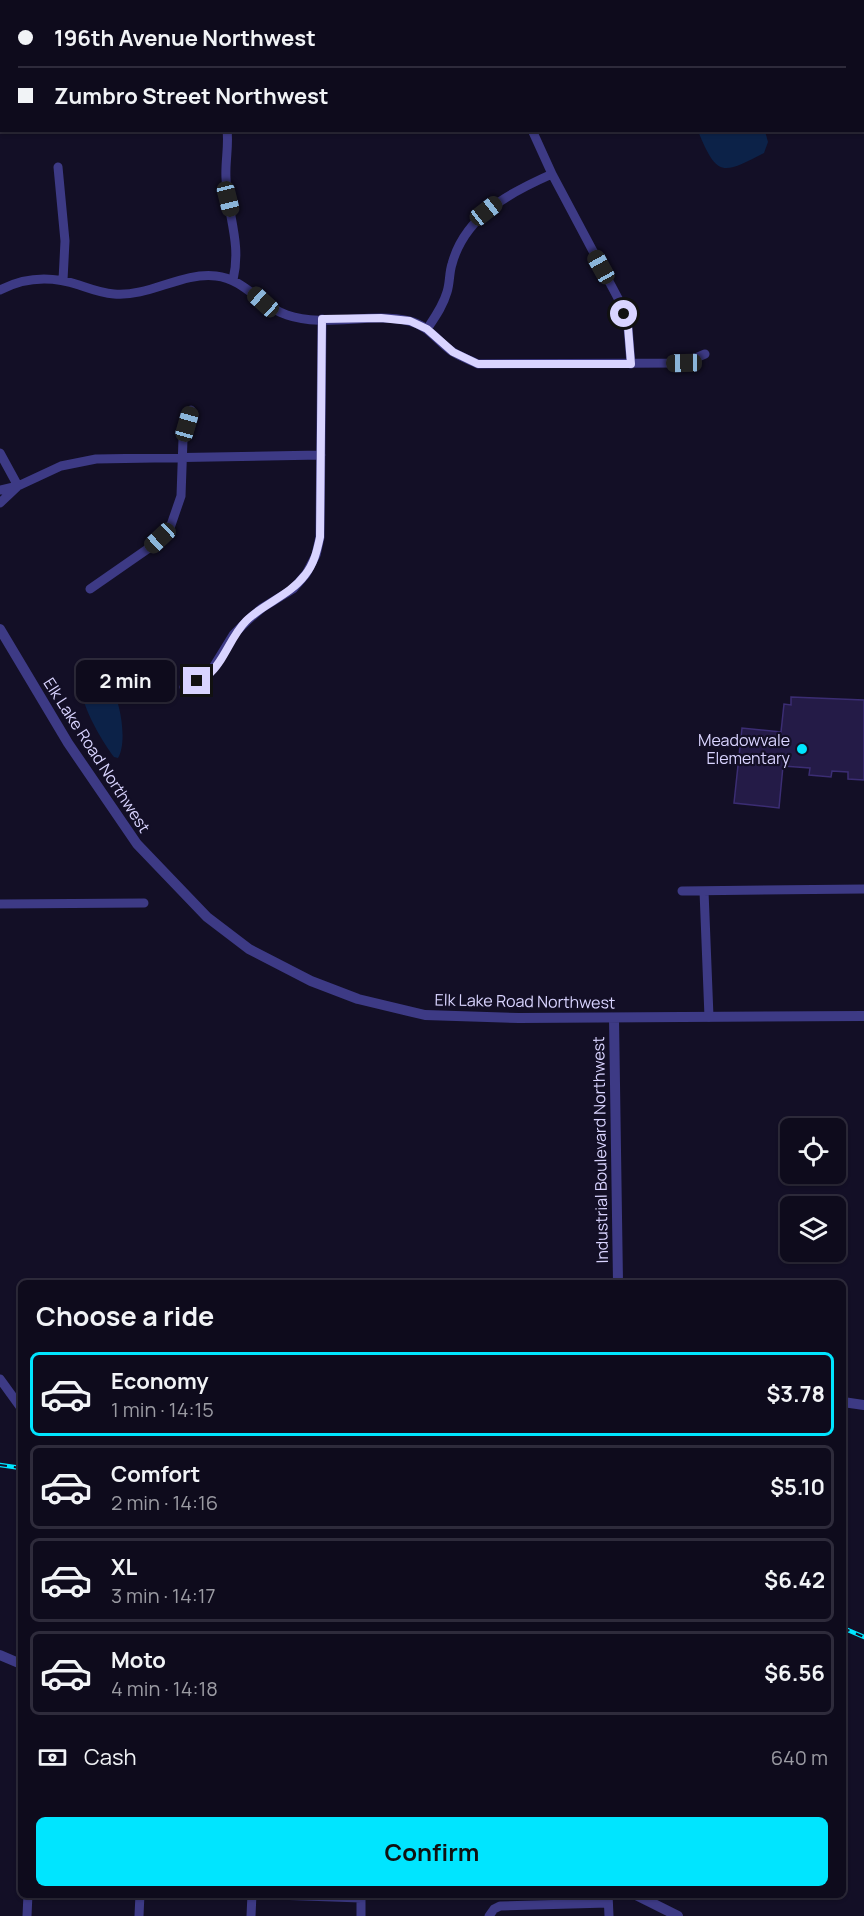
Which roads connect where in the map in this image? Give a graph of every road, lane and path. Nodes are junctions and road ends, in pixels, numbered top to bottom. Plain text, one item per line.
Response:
1 (226, 132) edge
2 (533, 132) edge
3 (58, 167) dead end
4 (552, 174) junction
5 (63, 280) junction
6 (233, 280) junction
7 (0, 290) edge
8 (322, 319) junction
9 (427, 329) junction
10 (705, 354) dead end
11 (631, 364) junction
12 (191, 410) dead end
13 (0, 453) edge
14 (321, 455) junction
15 (182, 457) junction
16 (18, 486) junction
17 (0, 490) edge
18 (0, 503) edge
19 (90, 589) dead end
20 (0, 628) edge
21 (184, 687) dead end
22 (864, 889) edge
23 (682, 891) dead end
24 (704, 891) junction
25 (144, 903) dead end
26 (0, 904) edge
27 (864, 1016) edge
28 (709, 1017) junction
29 (614, 1018) junction
30 (618, 1280) edge
31 (0, 1379) edge
32 (846, 1402) edge
33 (18, 1404) edge
34 (864, 1405) edge
35 (0, 1655) edge
36 (18, 1663) edge
37 (27, 1898) edge
38 (140, 1898) edge
39 (250, 1898) edge
40 (361, 1898) edge
41 (642, 1898) edge
42 (608, 1899) edge
43 (27, 1916) edge
44 (139, 1916) edge
45 (251, 1916) edge
46 (361, 1916) edge
47 (489, 1916) edge
48 (609, 1916) edge
49 (678, 1916) edge

1 - 6 street
2 - 4 street
3 - 5 street
4 - 9 street
4 - 11 street
5 - 6 street
5 - 7 street
6 - 8 street
8 - 9 street
8 - 14 street
9 - 11 street
10 - 11 street
12 - 15 street
13 - 16 street
14 - 15 street
14 - 21 street
15 - 16 street
15 - 19 street
16 - 17 street
16 - 18 street
20 - 29 street, Elk Lake Road Northwest
22 - 24 street
23 - 24 street
24 - 28 street
25 - 26 street
27 - 28 street, Elk Lake Road Northwest
28 - 29 street, Elk Lake Road Northwest
29 - 30 street, Industrial Boulevard Northwest
31 - 33 street
32 - 34 street
35 - 36 street
37 - 43 street
38 - 44 street
39 - 45 street
40 - 46 street
41 - 49 street
42 - 47 street
42 - 48 street

